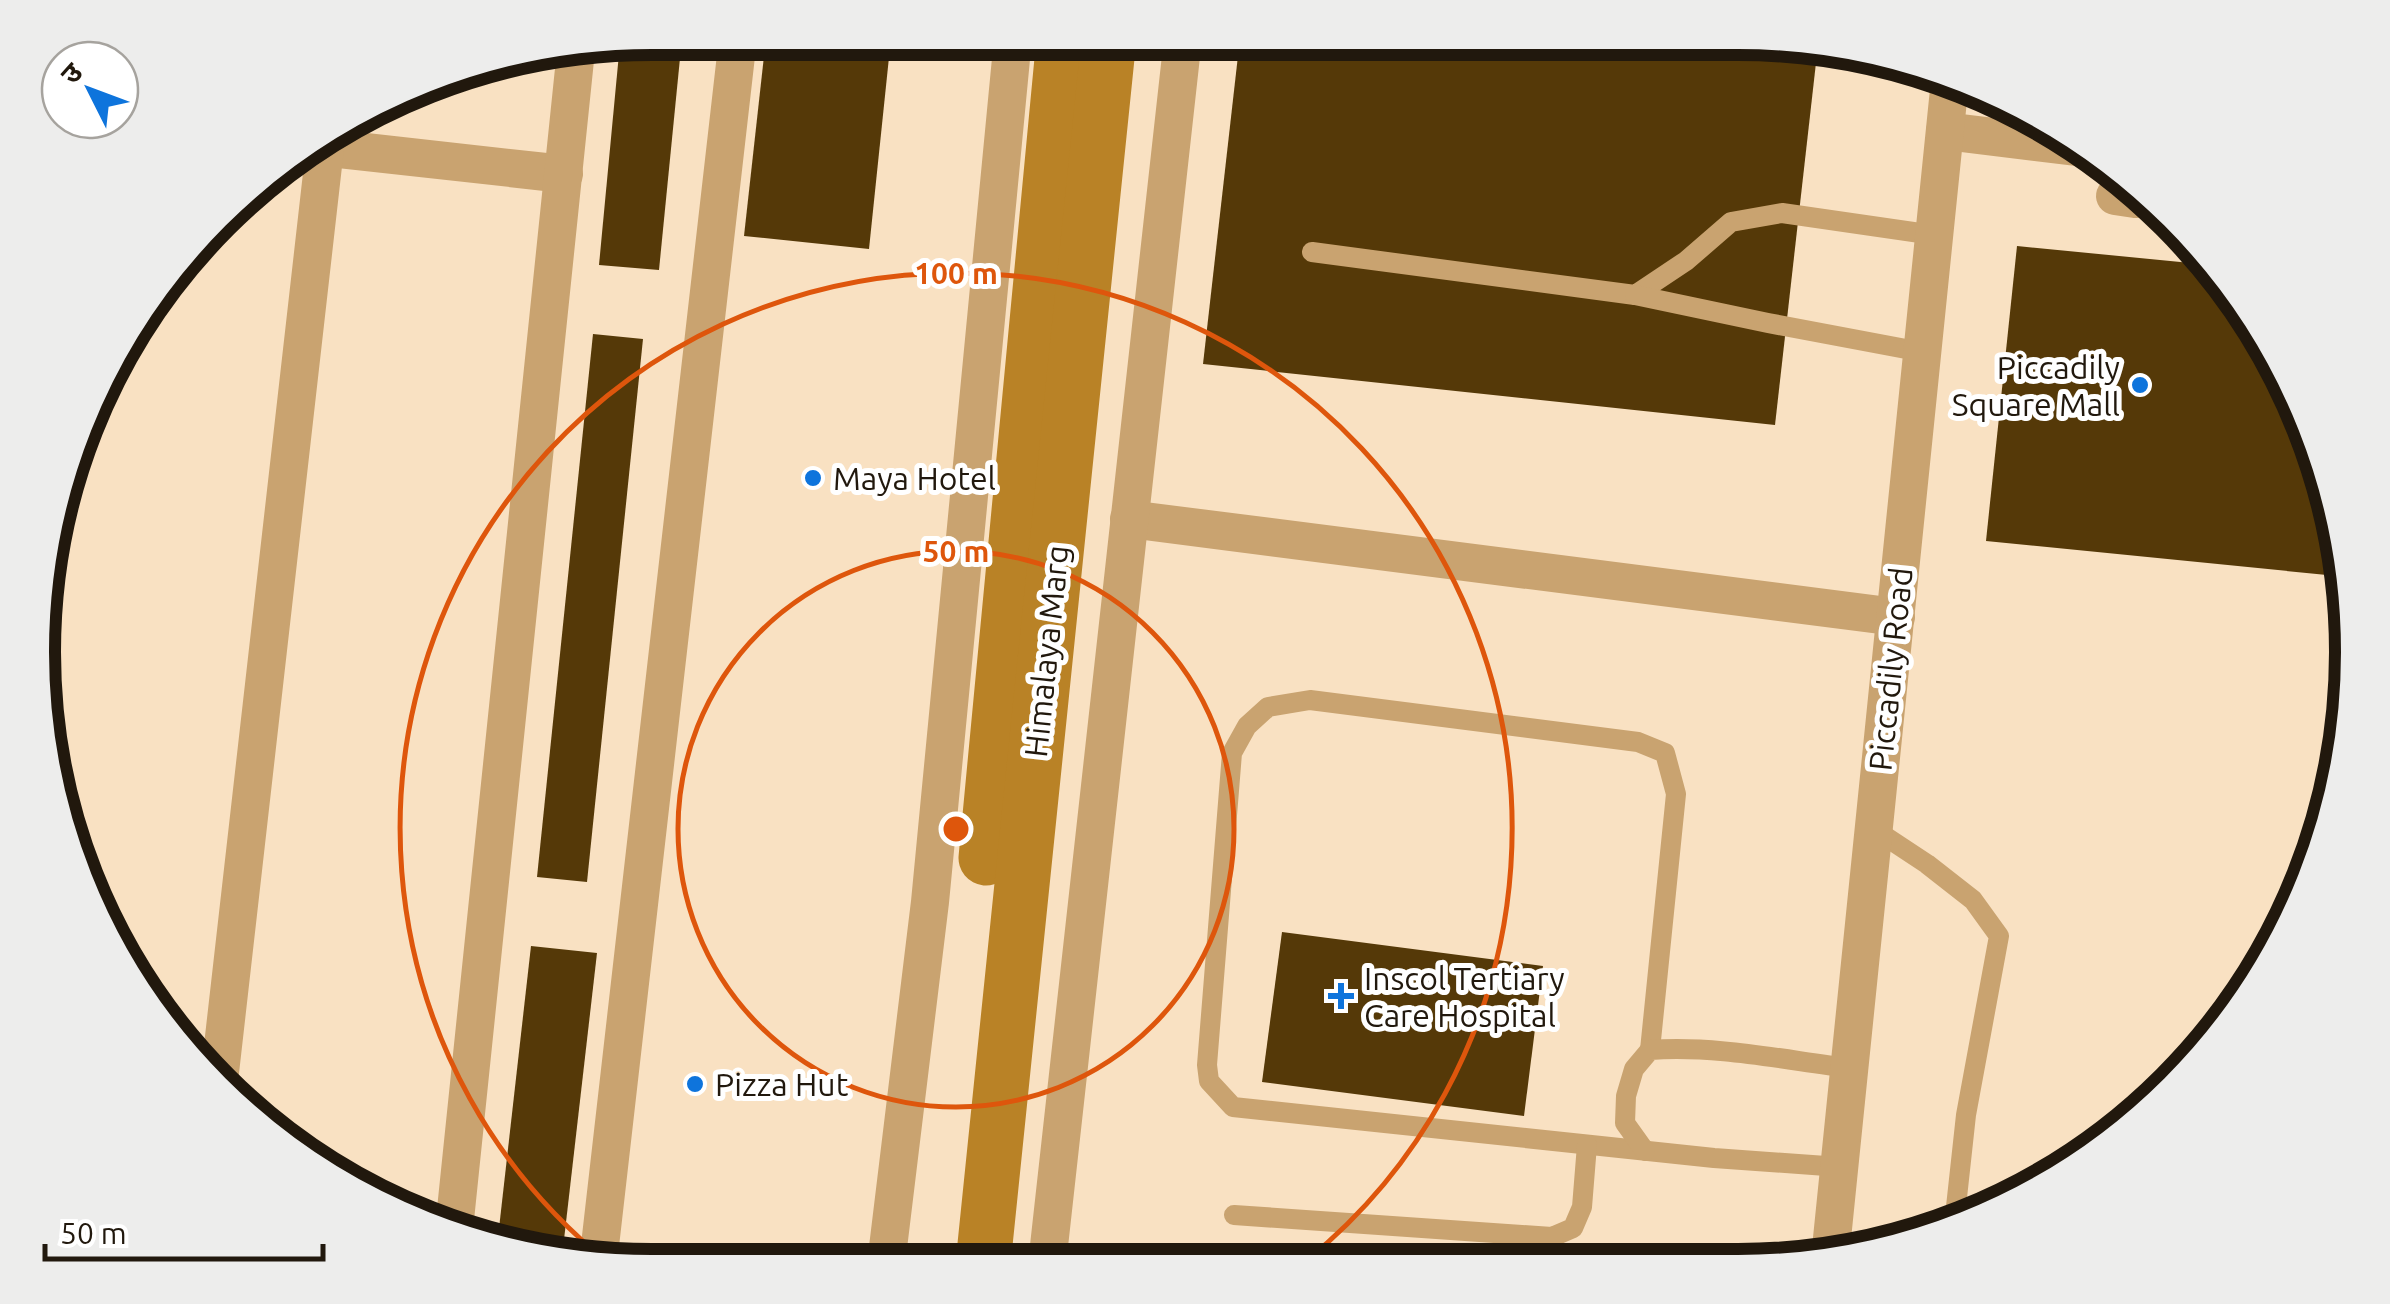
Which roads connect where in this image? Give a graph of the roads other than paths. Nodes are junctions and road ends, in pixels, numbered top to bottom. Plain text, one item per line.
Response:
1 (736, 55) edge
2 (1012, 55) edge
3 (1062, 55) edge
4 (1107, 55) edge
5 (1181, 55) edge
6 (575, 60) edge
7 (1949, 94) edge
8 (1945, 130) junction
9 (2051, 144) edge
10 (336, 146) edge
11 (320, 156) edge
12 (564, 174) junction
13 (1934, 235) junction
14 (1312, 252) dead end
15 (1634, 294) junction
16 (1922, 352) junction
17 (1130, 518) junction
18 (1896, 617) junction
19 (1874, 830) junction
20 (1650, 1050) junction
21 (221, 1064) edge
22 (1850, 1068) junction
23 (1587, 1145) junction
24 (1645, 1151) junction
25 (1840, 1167) junction
26 (1956, 1208) edge
27 (456, 1215) edge
28 (1234, 1215) dead end
29 (1832, 1242) edge
30 (600, 1247) edge
31 (888, 1249) edge
32 (949, 1249) edge
33 (985, 1249) edge
34 (1049, 1249) edge

1 - 30 street
2 - 31 street
3 - 32 main road, Himalaya Marg
4 - 33 main road, Himalaya Marg
5 - 17 street
6 - 12 street
7 - 8 street, Piccadily Road
8 - 9 street
8 - 13 street, Piccadily Road
10 - 12 street
11 - 21 street
12 - 27 street
13 - 15 lane
13 - 16 street, Piccadily Road
14 - 15 lane
15 - 16 lane
16 - 18 street, Piccadily Road
17 - 18 street
17 - 34 street
18 - 19 street, Piccadily Road
19 - 22 street, Piccadily Road
19 - 26 lane
20 - 22 lane
20 - 23 lane
20 - 24 lane
22 - 25 street, Piccadily Road
23 - 24 lane
23 - 28 lane
24 - 25 lane
25 - 29 street, Piccadily Road

